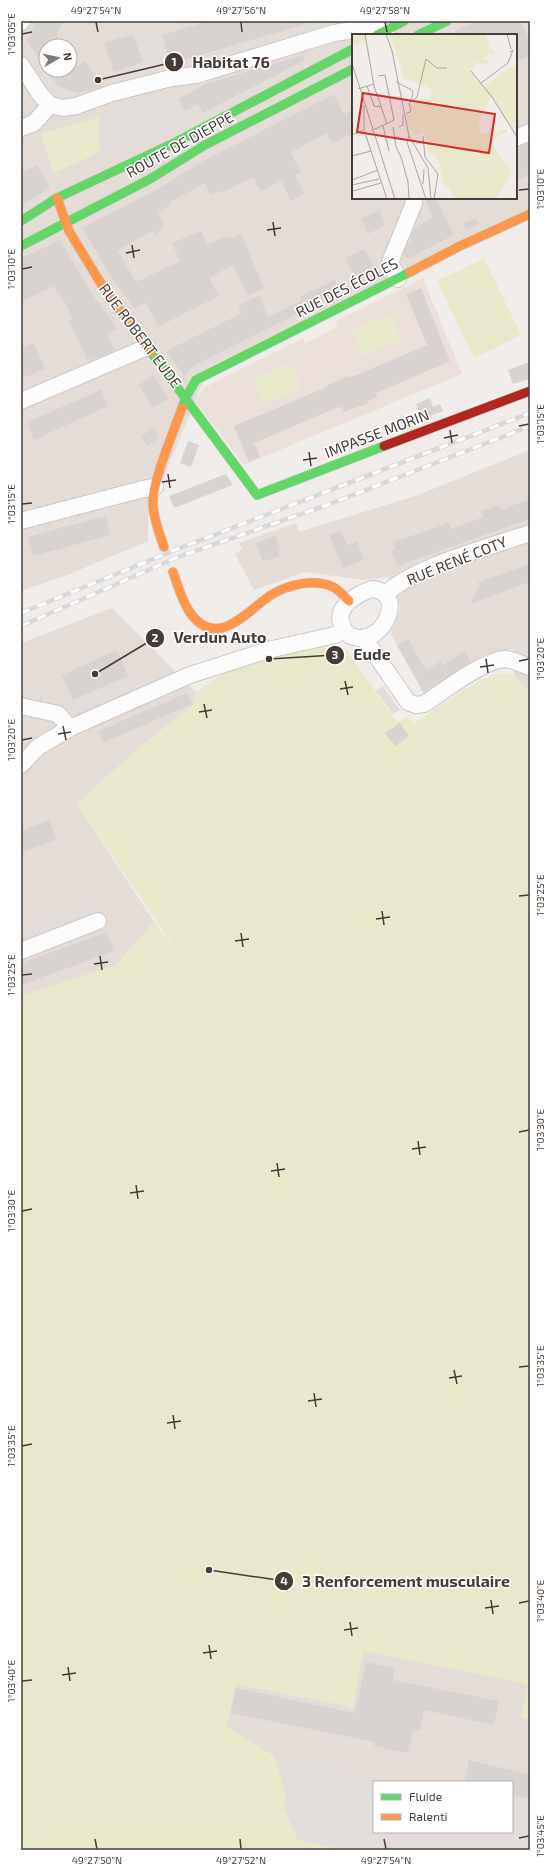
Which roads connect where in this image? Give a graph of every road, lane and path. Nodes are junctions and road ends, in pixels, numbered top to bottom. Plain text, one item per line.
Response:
1 (404, 21) edge
2 (447, 21) edge
3 (383, 34) edge
4 (420, 34) edge
5 (352, 50) edge
6 (21, 65) edge
7 (352, 70) edge
8 (50, 105) junction
9 (21, 128) edge
10 (530, 132) edge
11 (517, 138) edge
12 (57, 198) junction
13 (413, 199) edge
14 (530, 214) edge
15 (21, 221) edge
16 (66, 222) junction
17 (21, 246) edge
18 (398, 279) junction
19 (147, 347) junction
20 (530, 391) edge
21 (186, 397) junction
22 (21, 401) edge
23 (154, 487) junction
24 (21, 521) edge
25 (530, 533) edge
26 (164, 547) dead end
27 (173, 572) dead end
28 (386, 594) junction
29 (349, 601) junction
30 (344, 630) junction
31 (364, 638) junction
32 (527, 669) edge
33 (21, 706) edge
34 (70, 728) junction
35 (21, 765) edge
36 (98, 922) dead end
37 (21, 951) edge

1 - 3 street
2 - 4 street
3 - 8 street
5 - 12 street, ROUTE DE DIEPPE
6 - 8 street
7 - 16 street, ROUTE DE DIEPPE
8 - 9 street
10 - 11 street
12 - 15 street, ROUTE DE DIEPPE
12 - 16 street, RUE ROBERT EUDE
13 - 18 street
14 - 18 street, RUE DES ÉCOLES
16 - 17 street, ROUTE DE DIEPPE
16 - 19 street, RUE ROBERT EUDE
18 - 21 street, RUE DES ÉCOLES
19 - 21 street, RUE ROBERT EUDE
19 - 22 street
20 - 21 street, IMPASSE MORIN
21 - 23 street, RUE ROBERT EUDE
23 - 24 street
23 - 26 street, RUE ROBERT EUDE
25 - 28 street, RUE RENÉ COTY
27 - 29 street
28 - 29 street
28 - 31 street
29 - 30 street
30 - 31 street
30 - 34 street
31 - 32 street
33 - 34 street
34 - 35 street
36 - 37 street

